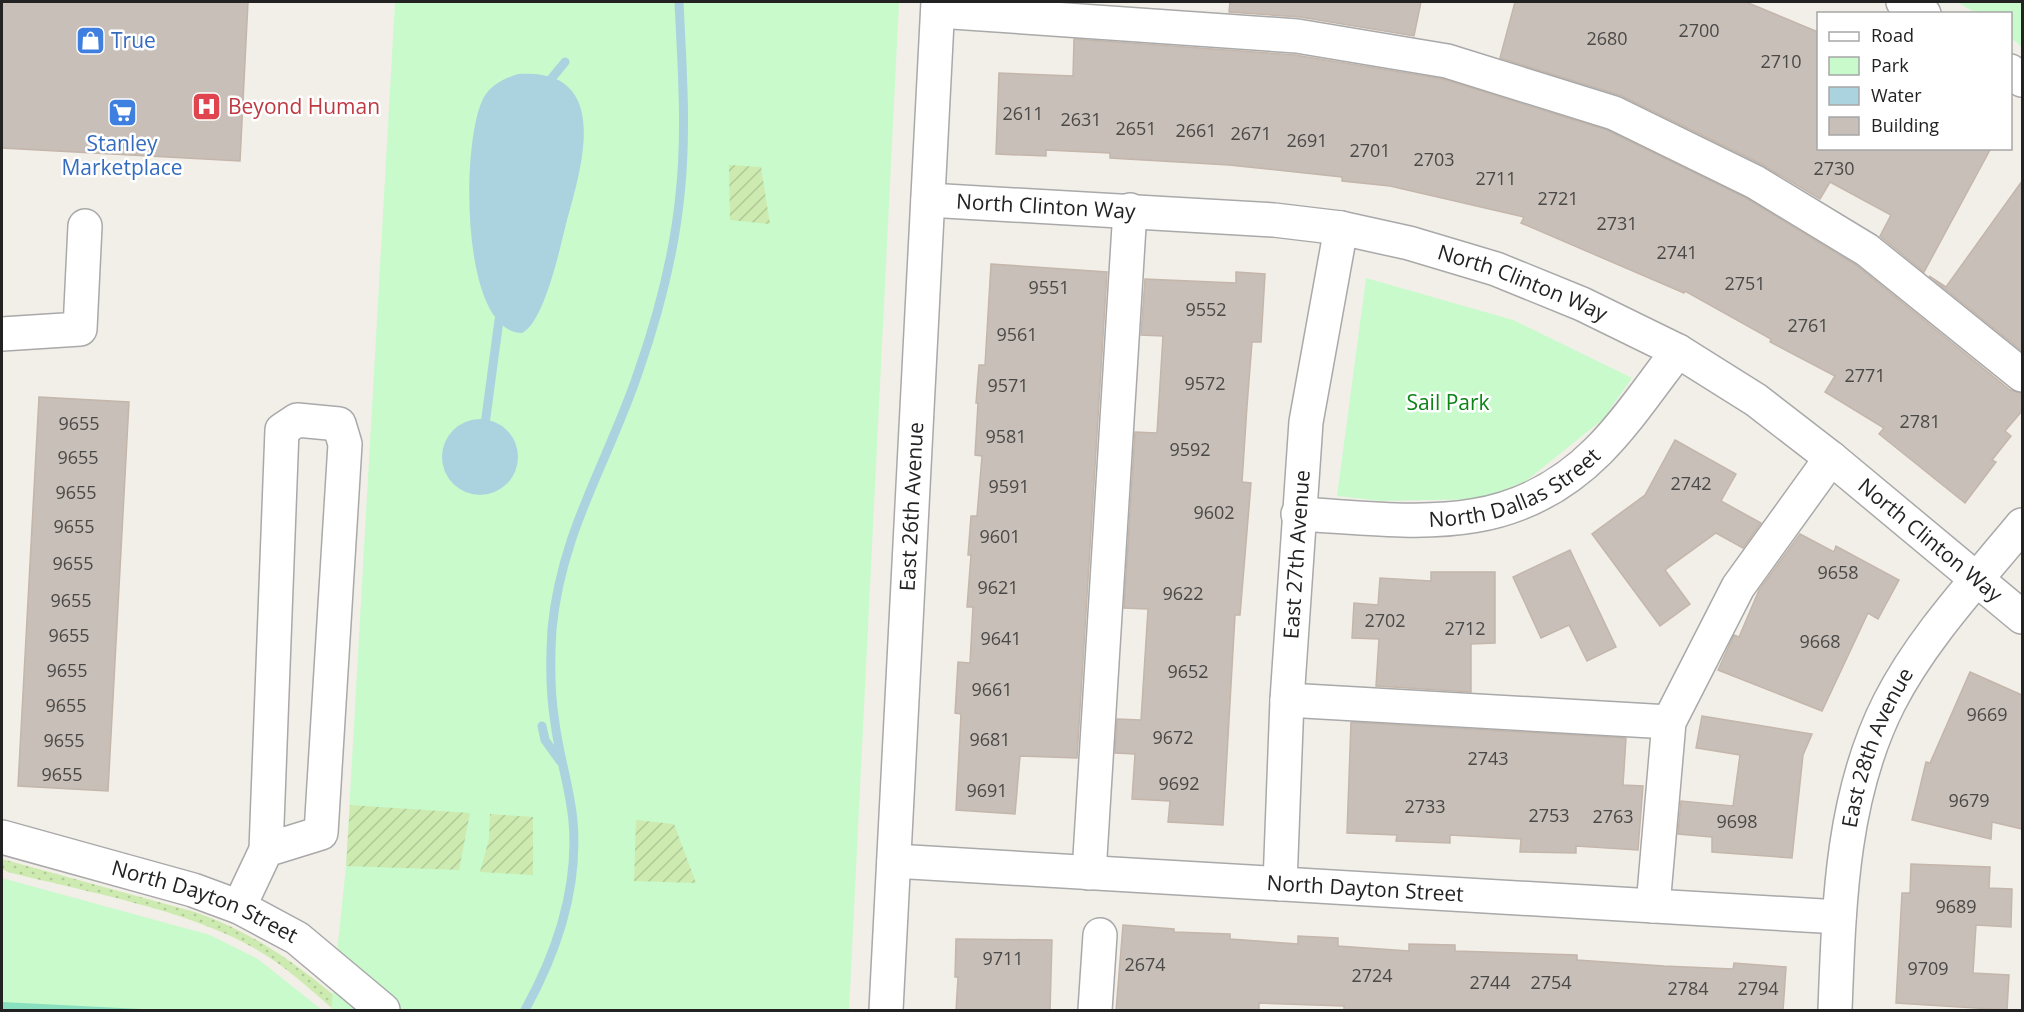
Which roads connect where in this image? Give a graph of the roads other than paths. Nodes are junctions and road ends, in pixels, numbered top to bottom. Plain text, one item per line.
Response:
1 (1903, 2) edge
2 (938, 7) edge
3 (1920, 12) edge
4 (928, 200) junction
5 (1130, 210) junction
6 (85, 226) dead end
7 (1341, 228) junction
8 (2, 334) edge
9 (1678, 351) junction
10 (2022, 375) edge
11 (1831, 458) junction
12 (1298, 514) junction
13 (2022, 525) edge
14 (1977, 580) junction
15 (2022, 617) edge
16 (1287, 700) junction
17 (1669, 722) junction
18 (2, 837) edge
19 (266, 850) junction
20 (894, 861) junction
21 (1089, 873) junction
22 (1280, 884) junction
23 (1653, 906) junction
24 (239, 907) junction
25 (1839, 917) junction
26 (1100, 935) dead end
27 (383, 1011) edge
28 (886, 1011) edge
29 (1095, 1011) edge
30 (1835, 1011) edge

1 - 3 street
2 - 4 street, East 26th Avenue
2 - 10 street
4 - 5 street, North Clinton Way
4 - 20 street, East 26th Avenue
5 - 7 street, North Clinton Way
5 - 21 street
6 - 8 street
7 - 9 street, North Clinton Way
7 - 12 street, East 27th Avenue
9 - 11 street, North Clinton Way
9 - 12 street, North Dallas Street
11 - 14 street, North Clinton Way
11 - 17 street
12 - 16 street, East 27th Avenue
13 - 14 street, East 28th Avenue
14 - 15 street, North Clinton Way
14 - 25 street, East 28th Avenue
16 - 17 street
16 - 22 street, East 27th Avenue
17 - 23 street
18 - 24 street, North Dayton Street
19 - 19 street
19 - 24 street
20 - 21 street, North Dayton Street
20 - 28 street, East 26th Avenue
21 - 22 street, North Dayton Street
22 - 23 street, North Dayton Street
23 - 25 street, North Dayton Street
24 - 27 street, North Dayton Street
25 - 30 street, East 28th Avenue
26 - 29 street

